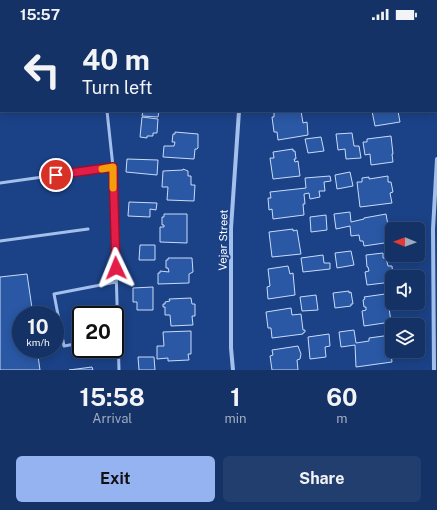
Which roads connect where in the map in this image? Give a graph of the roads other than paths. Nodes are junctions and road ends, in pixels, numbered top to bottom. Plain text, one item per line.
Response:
1 (106, 112) edge
2 (238, 112) edge
3 (437, 159) edge
4 (113, 167) junction
5 (0, 183) edge
6 (88, 229) dead end
7 (0, 241) edge
8 (116, 282) junction
9 (116, 306) edge
10 (72, 345) edge
11 (118, 358) edge
12 (119, 370) edge
13 (233, 370) edge
14 (434, 370) edge

1 - 4 lane
2 - 13 street, Vejar Street
3 - 14 street
4 - 5 lane
4 - 8 lane
6 - 7 lane
8 - 9 lane
8 - 10 lane
11 - 12 lane

